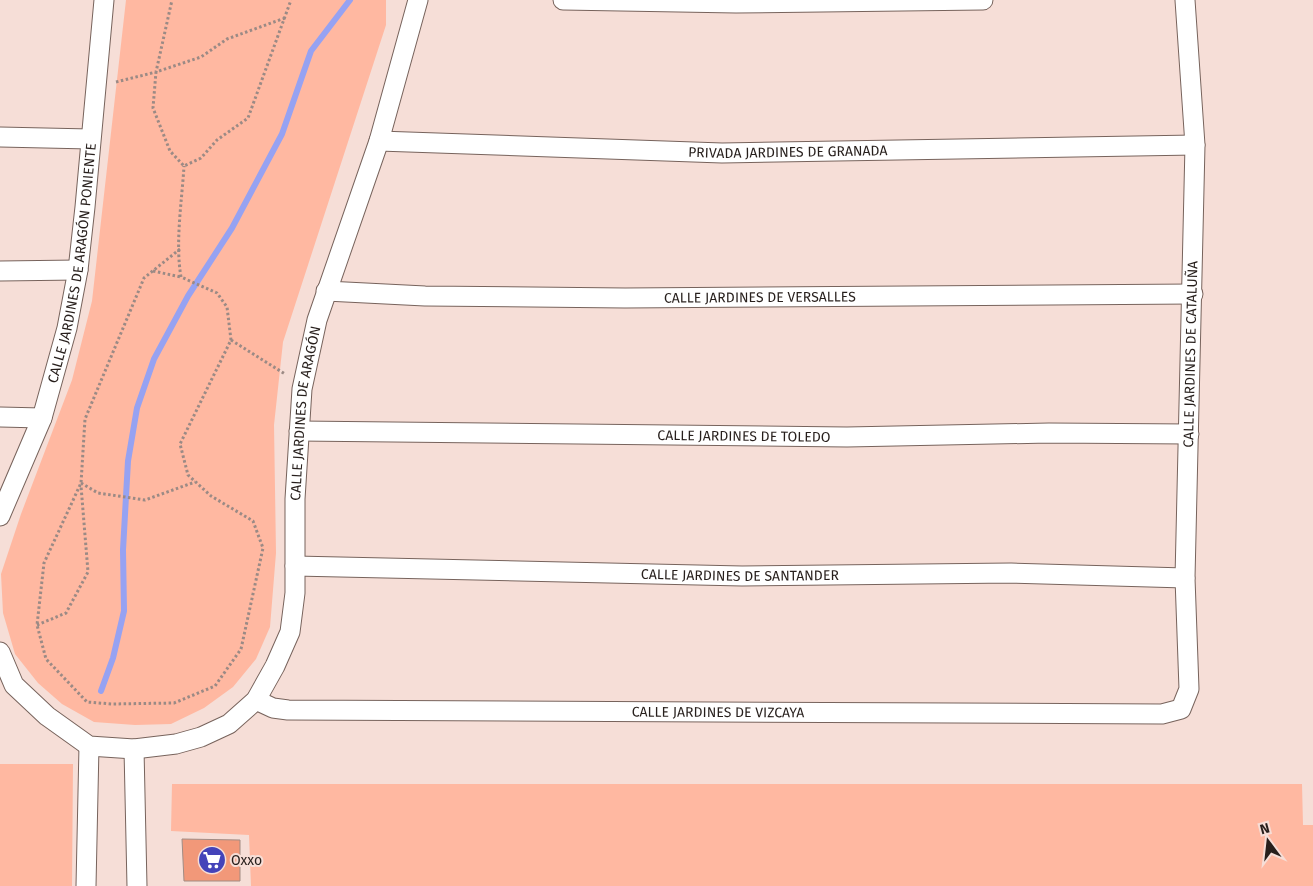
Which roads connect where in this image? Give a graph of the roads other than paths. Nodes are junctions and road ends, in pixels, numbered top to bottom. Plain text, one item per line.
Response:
1 (104, 0) edge
2 (418, 0) edge
3 (563, 0) edge
4 (983, 0) edge
5 (1185, 0) edge
6 (0, 137) edge
7 (90, 139) junction
8 (379, 141) junction
9 (1195, 145) junction
10 (78, 270) junction
11 (0, 271) edge
12 (326, 291) junction
13 (1193, 294) junction
14 (0, 417) edge
15 (42, 418) junction
16 (299, 431) junction
17 (1189, 434) junction
18 (0, 516) edge
19 (295, 566) junction
20 (1185, 578) junction
21 (0, 652) edge
22 (7, 686) edge
23 (256, 700) junction
24 (1181, 708) joint
25 (89, 746) junction
26 (134, 749) junction
27 (86, 886) edge
28 (137, 886) edge

1 - 7 street, CALLE JARDINES DE ARAGÓN PONIENTE
2 - 8 street, CALLE JARDINES DE ARAGÓN
3 - 4 street
5 - 9 street, CALLE JARDINES DE CATALUÑA
6 - 7 street
7 - 10 street, CALLE JARDINES DE ARAGÓN PONIENTE
8 - 9 street, PRIVADA JARDINES DE GRANADA
8 - 12 street, CALLE JARDINES DE ARAGÓN
9 - 13 street, CALLE JARDINES DE CATALUÑA
10 - 11 street
10 - 15 street, CALLE JARDINES DE ARAGÓN PONIENTE
12 - 13 street, CALLE JARDINES DE VERSALLES
12 - 16 street, CALLE JARDINES DE ARAGÓN
13 - 17 street, CALLE JARDINES DE CATALUÑA
14 - 15 street
15 - 18 street, CALLE JARDINES DE ARAGÓN PONIENTE
16 - 17 street, CALLE JARDINES DE TOLEDO
16 - 19 street, CALLE JARDINES DE ARAGÓN
17 - 20 street, CALLE JARDINES DE CATALUÑA
19 - 20 street, CALLE JARDINES DE SANTANDER
19 - 23 street, CALLE JARDINES DE ARAGÓN
20 - 24 street, CALLE JARDINES DE CATALUÑA
21 - 22 street
22 - 25 street
23 - 24 street, CALLE JARDINES DE VIZCAYA
23 - 26 street, CALLE JARDINES DE ARAGÓN
25 - 26 street, CALLE JARDINES DE ARAGÓN
25 - 27 street
26 - 28 street

